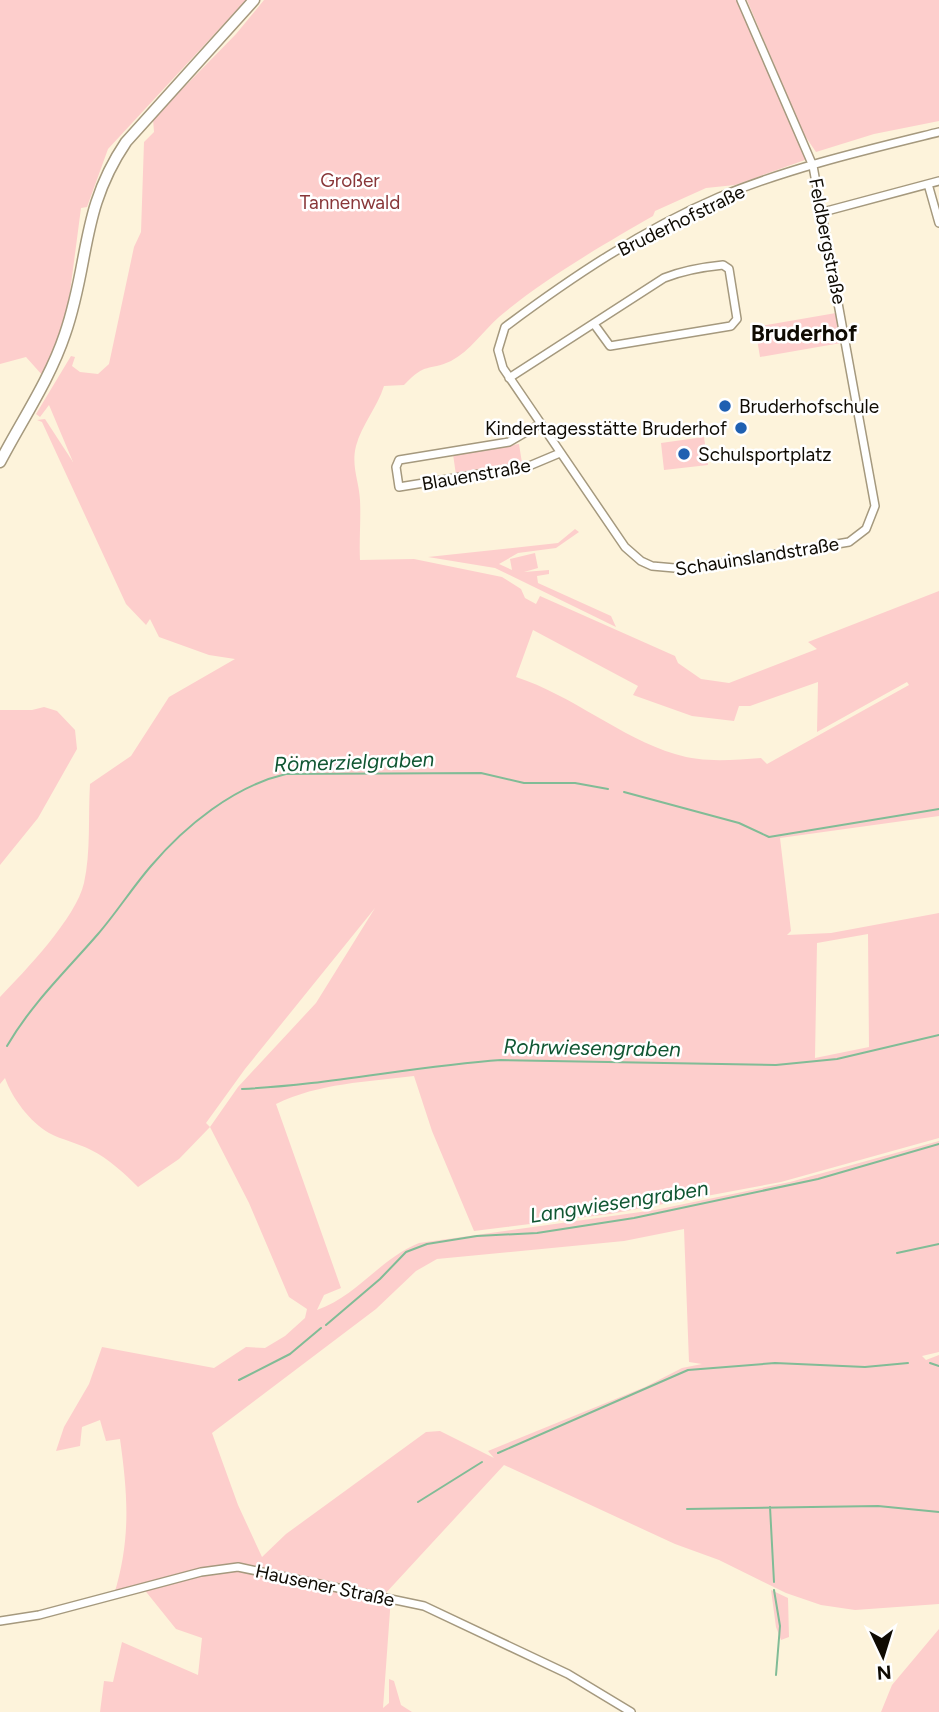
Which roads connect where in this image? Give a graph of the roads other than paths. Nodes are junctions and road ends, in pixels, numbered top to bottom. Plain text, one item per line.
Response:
1 (254, 0) edge
2 (741, 0) edge
3 (939, 132) edge
4 (813, 166) junction
5 (939, 181) edge
6 (928, 184) junction
7 (823, 212) junction
8 (939, 223) edge
9 (593, 324) junction
10 (498, 350) joint
11 (509, 378) junction
12 (540, 424) junction
13 (560, 453) junction
14 (0, 462) edge
15 (870, 522) joint
16 (0, 1621) edge
17 (631, 1712) edge

1 - 14 main road
2 - 4 street, Feldbergstraße
3 - 4 street, Bruderhofstraße
4 - 7 street, Feldbergstraße
4 - 10 street, Bruderhofstraße
5 - 6 street
6 - 7 street
6 - 8 street
7 - 15 street, Feldbergstraße
9 - 9 street
9 - 11 street
10 - 11 street, Schauinslandstraße
11 - 12 street, Schauinslandstraße
12 - 13 street, Schauinslandstraße
12 - 13 street, Blauenstraße
13 - 15 street, Schauinslandstraße
16 - 17 street, Hausener Straße

